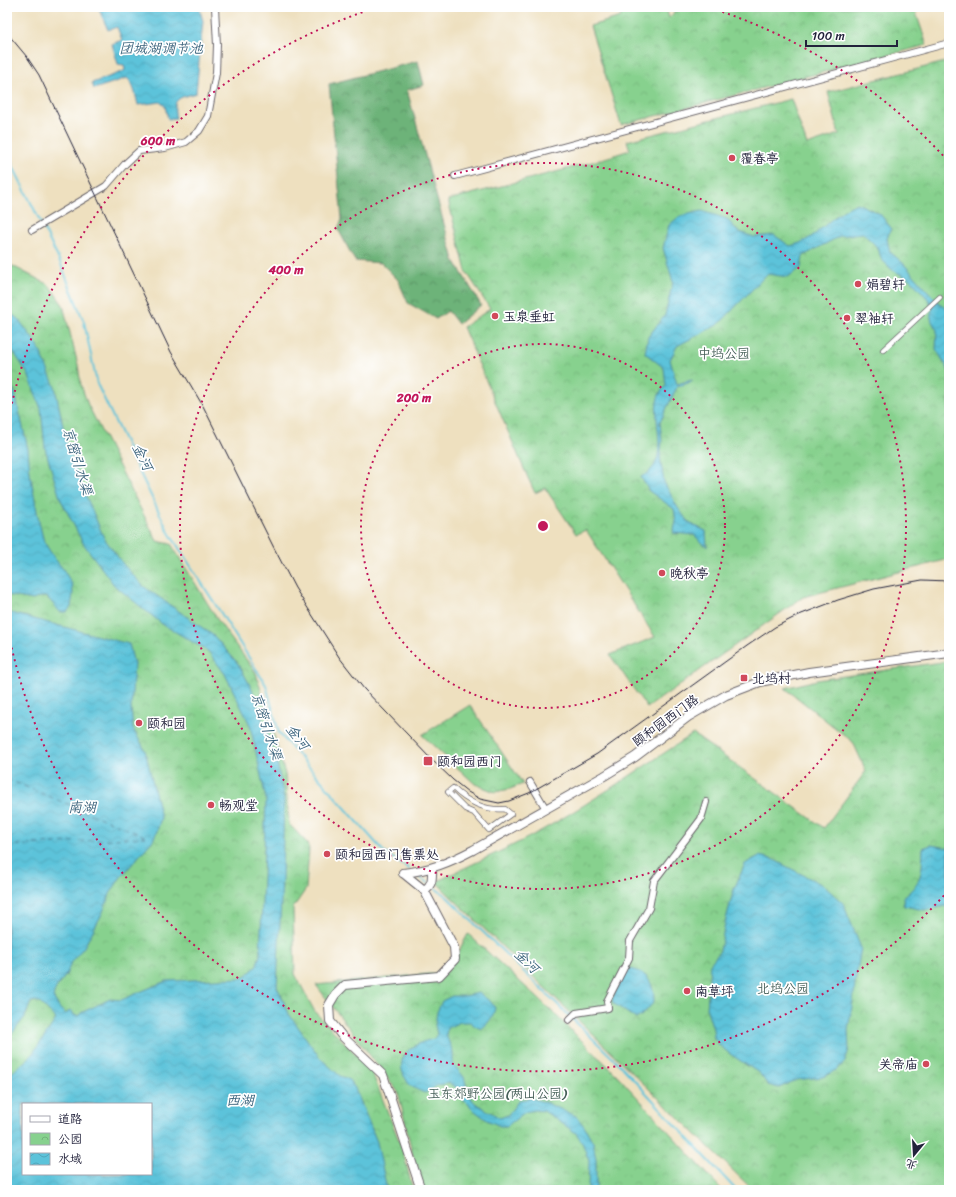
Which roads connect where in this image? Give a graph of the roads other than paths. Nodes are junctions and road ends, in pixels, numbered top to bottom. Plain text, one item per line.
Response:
1 (215, 7) edge
2 (949, 43) edge
3 (455, 176) dead end
4 (34, 229) dead end
5 (940, 297) dead end
6 (883, 350) dead end
7 (949, 653) edge
8 (530, 782) dead end
9 (706, 802) dead end
10 (546, 809) junction
11 (489, 830) joint
12 (432, 869) junction
13 (428, 887) junction
14 (571, 1018) dead end
15 (421, 1190) edge

1 - 4 street
2 - 3 street
5 - 6 street
7 - 10 street, 颐和园西门路
8 - 10 street
9 - 14 street
10 - 12 street, 颐和园西门路
11 - 11 street
12 - 13 street
12 - 13 street, 颐和园西门路
13 - 15 street

